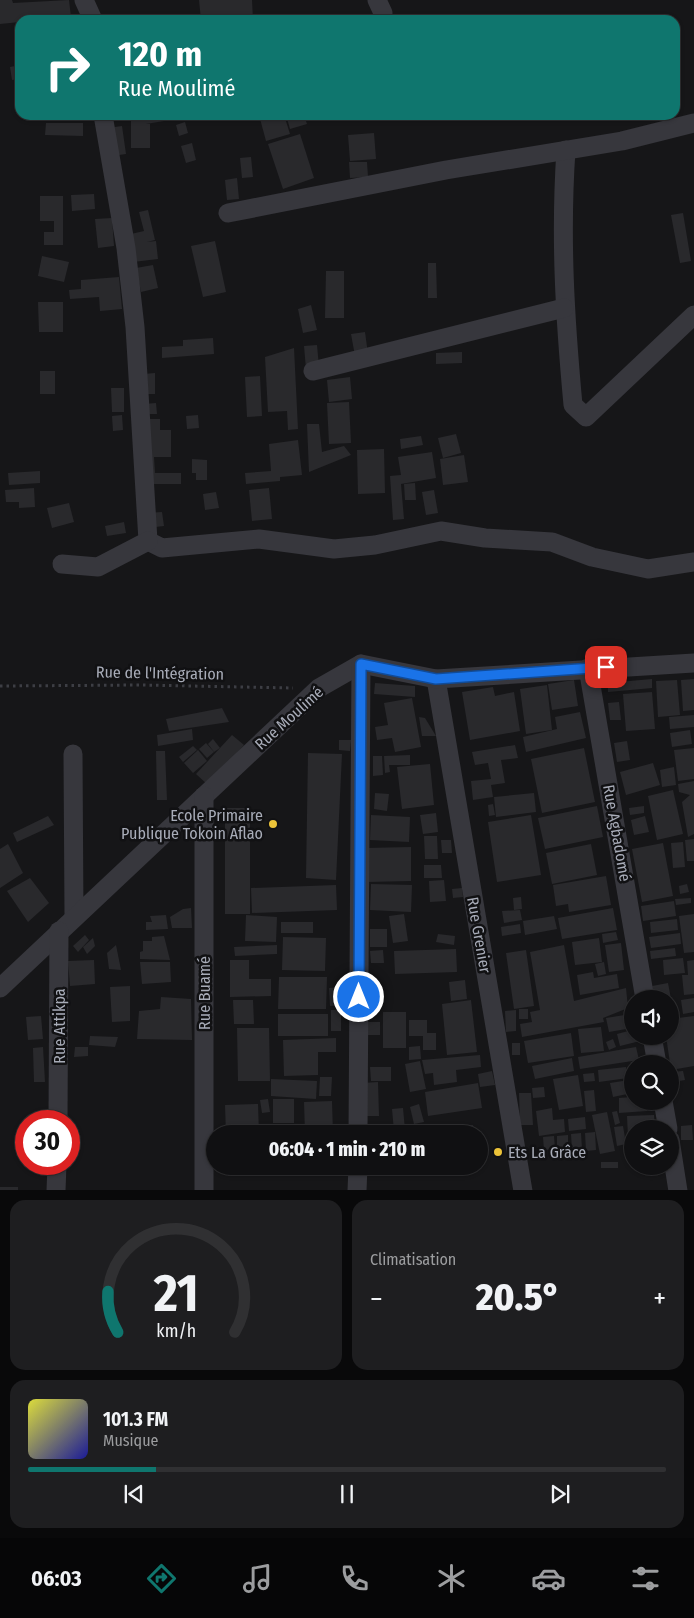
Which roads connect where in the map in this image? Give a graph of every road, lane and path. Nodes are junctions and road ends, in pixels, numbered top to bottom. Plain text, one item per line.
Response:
1 (84, 0) edge
2 (91, 15) edge
3 (104, 120) edge
4 (694, 123) edge
5 (566, 150) junction
6 (228, 213) dead end
7 (564, 308) junction
8 (694, 315) edge
9 (313, 371) dead end
10 (148, 541) junction
11 (694, 562) edge
12 (62, 564) dead end
13 (694, 663) edge
14 (361, 664) junction
15 (588, 668) junction
16 (436, 679) junction
17 (0, 686) edge
18 (319, 688) junction
19 (73, 754) dead end
20 (204, 796) junction
21 (74, 916) junction
22 (59, 931) junction
23 (3, 980) edge
24 (643, 990) edge
25 (58, 1110) edge
26 (358, 1125) edge
27 (57, 1175) edge
28 (358, 1175) edge
29 (676, 1175) edge
30 (56, 1190) edge
31 (204, 1190) edge
32 (357, 1190) edge
33 (522, 1190) edge
34 (678, 1190) edge

1 - 2 street
3 - 10 street
4 - 5 street
5 - 6 street
5 - 7 street
7 - 8 street
7 - 9 street
10 - 11 street
10 - 12 street
13 - 15 street
14 - 16 street
14 - 18 street, Rue Moulimé
14 - 26 street
15 - 16 street
15 - 24 street, Rue Agbadomé
16 - 33 street, Rue Grenier
17 - 18 path, Rue de l'Intégration
18 - 20 street, Rue Moulimé
19 - 21 street
20 - 21 street, Rue Moulimé
20 - 31 street, Rue Buamé
21 - 22 street, Rue Moulimé
22 - 23 street, Rue Moulimé
22 - 25 street, Rue Attikpa
27 - 30 street
28 - 32 street
29 - 34 street

